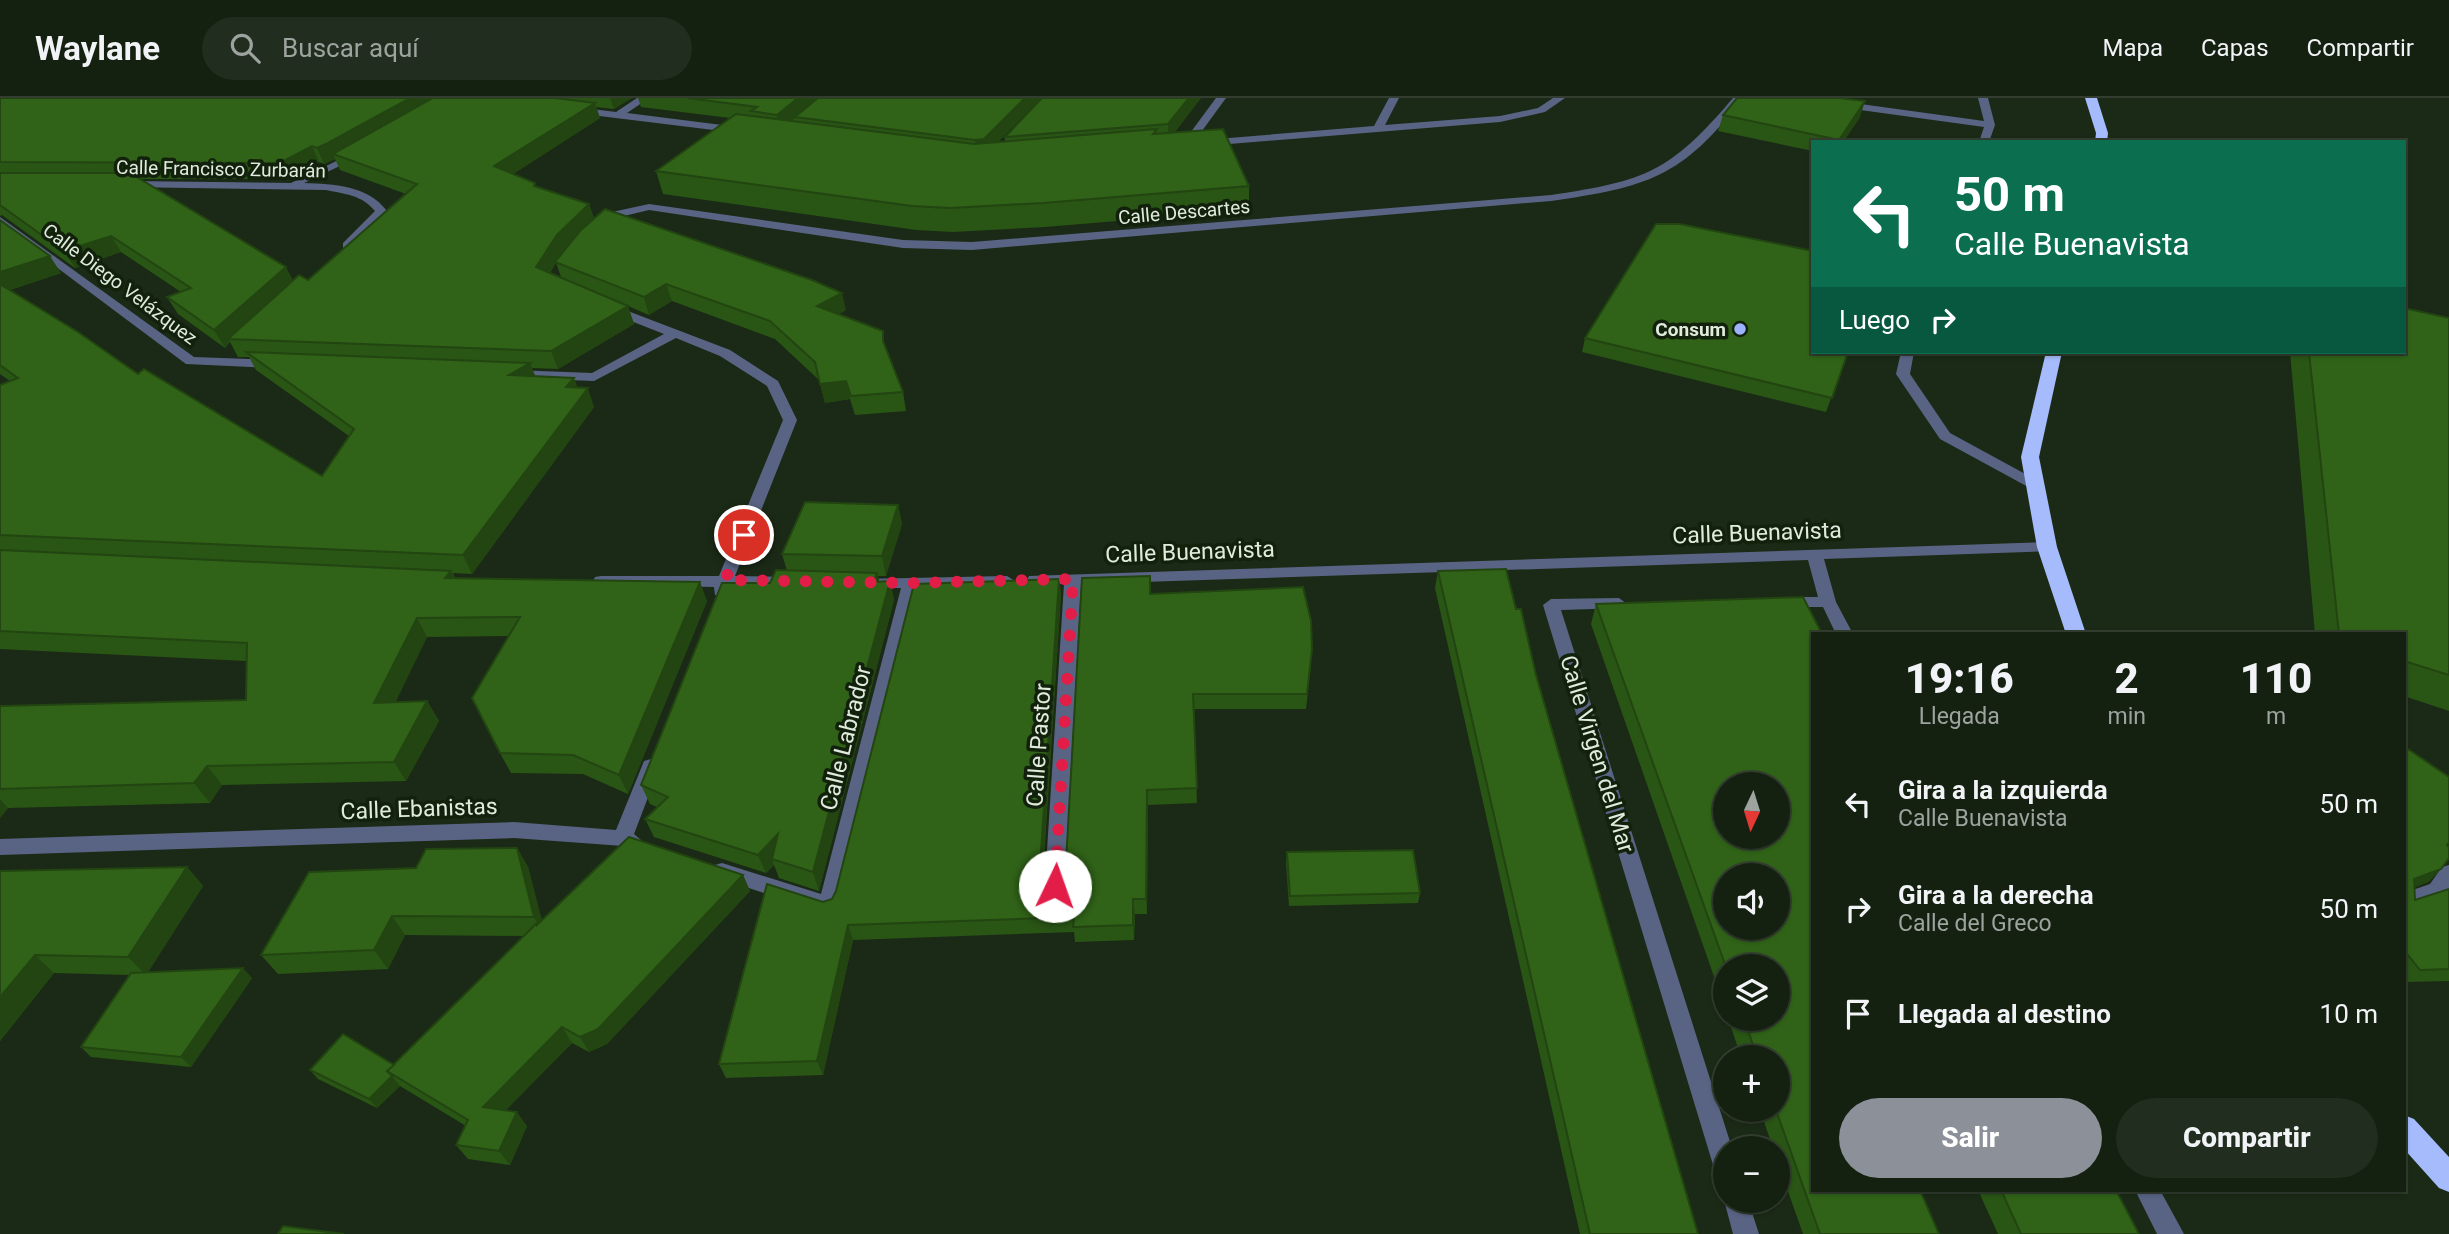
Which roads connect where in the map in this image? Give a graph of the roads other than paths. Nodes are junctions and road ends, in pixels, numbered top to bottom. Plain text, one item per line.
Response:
1 (644, 98) edge
2 (1221, 98) edge
3 (1394, 98) edge
4 (1560, 98) edge
5 (1738, 98) edge
6 (1795, 98) edge
7 (1983, 98) edge
8 (2091, 98) edge
9 (567, 108) edge
10 (618, 115) junction
11 (1990, 125) junction
12 (1378, 129) junction
13 (755, 132) edge
14 (1985, 140) edge
15 (2101, 140) edge
16 (1188, 144) junction
17 (1174, 145) edge
18 (364, 150) edge
19 (111, 184) edge
20 (292, 185) junction
21 (0, 220) edge
22 (586, 241) edge
23 (332, 260) edge
24 (600, 304) edge
25 (674, 334) junction
26 (1907, 354) edge
27 (2054, 354) edge
28 (290, 365) edge
29 (497, 373) edge
30 (2035, 485) junction
31 (2047, 547) junction
32 (1814, 554) junction
33 (1073, 579) junction
34 (725, 580) junction
35 (587, 581) edge
36 (817, 582) edge
37 (844, 582) edge
38 (910, 583) junction
39 (1828, 602) junction
40 (1758, 603) edge
41 (1634, 604) edge
42 (715, 606) edge
43 (1844, 632) edge
44 (2075, 632) edge
45 (658, 748) edge
46 (622, 838) junction
47 (648, 846) edge
48 (0, 847) edge
49 (700, 863) edge
50 (2449, 873) edge
51 (2406, 901) edge
52 (1053, 913) edge
53 (2406, 1123) edge
54 (2406, 1130) edge
55 (1716, 1136) edge
56 (2449, 1160) edge
57 (2449, 1178) edge
58 (2148, 1192) edge
59 (1739, 1213) edge
60 (1746, 1234) edge
61 (2171, 1234) edge

1 - 10 street
2 - 16 street
3 - 12 street
4 - 12 street
5 - 22 street, Calle Descartes
6 - 11 street
7 - 11 street
8 - 15 highway
9 - 10 street
10 - 13 street
11 - 14 street
12 - 16 street
16 - 17 street
18 - 20 street
19 - 20 street, Calle Francisco Zurbarán
20 - 23 street, Calle Francisco Zurbarán
21 - 28 street, Calle Diego Velázquez
24 - 25 street
25 - 29 street
25 - 34 street
26 - 30 street
27 - 30 highway
30 - 31 highway
31 - 32 street, Calle Buenavista
31 - 44 highway
32 - 33 street, Calle Buenavista
32 - 39 street
33 - 38 street, Calle Buenavista
33 - 52 street, Calle Pastor
34 - 35 street
34 - 36 street
34 - 42 street
37 - 38 street, Calle Buenavista
38 - 49 street, Calle Labrador
39 - 40 street
39 - 43 street
41 - 55 street, Calle Virgen del Mar
45 - 46 street
46 - 47 street, Calle Ebanistas
46 - 48 street, Calle Ebanistas
50 - 51 street
53 - 56 street
54 - 57 highway
58 - 61 street
59 - 60 street

